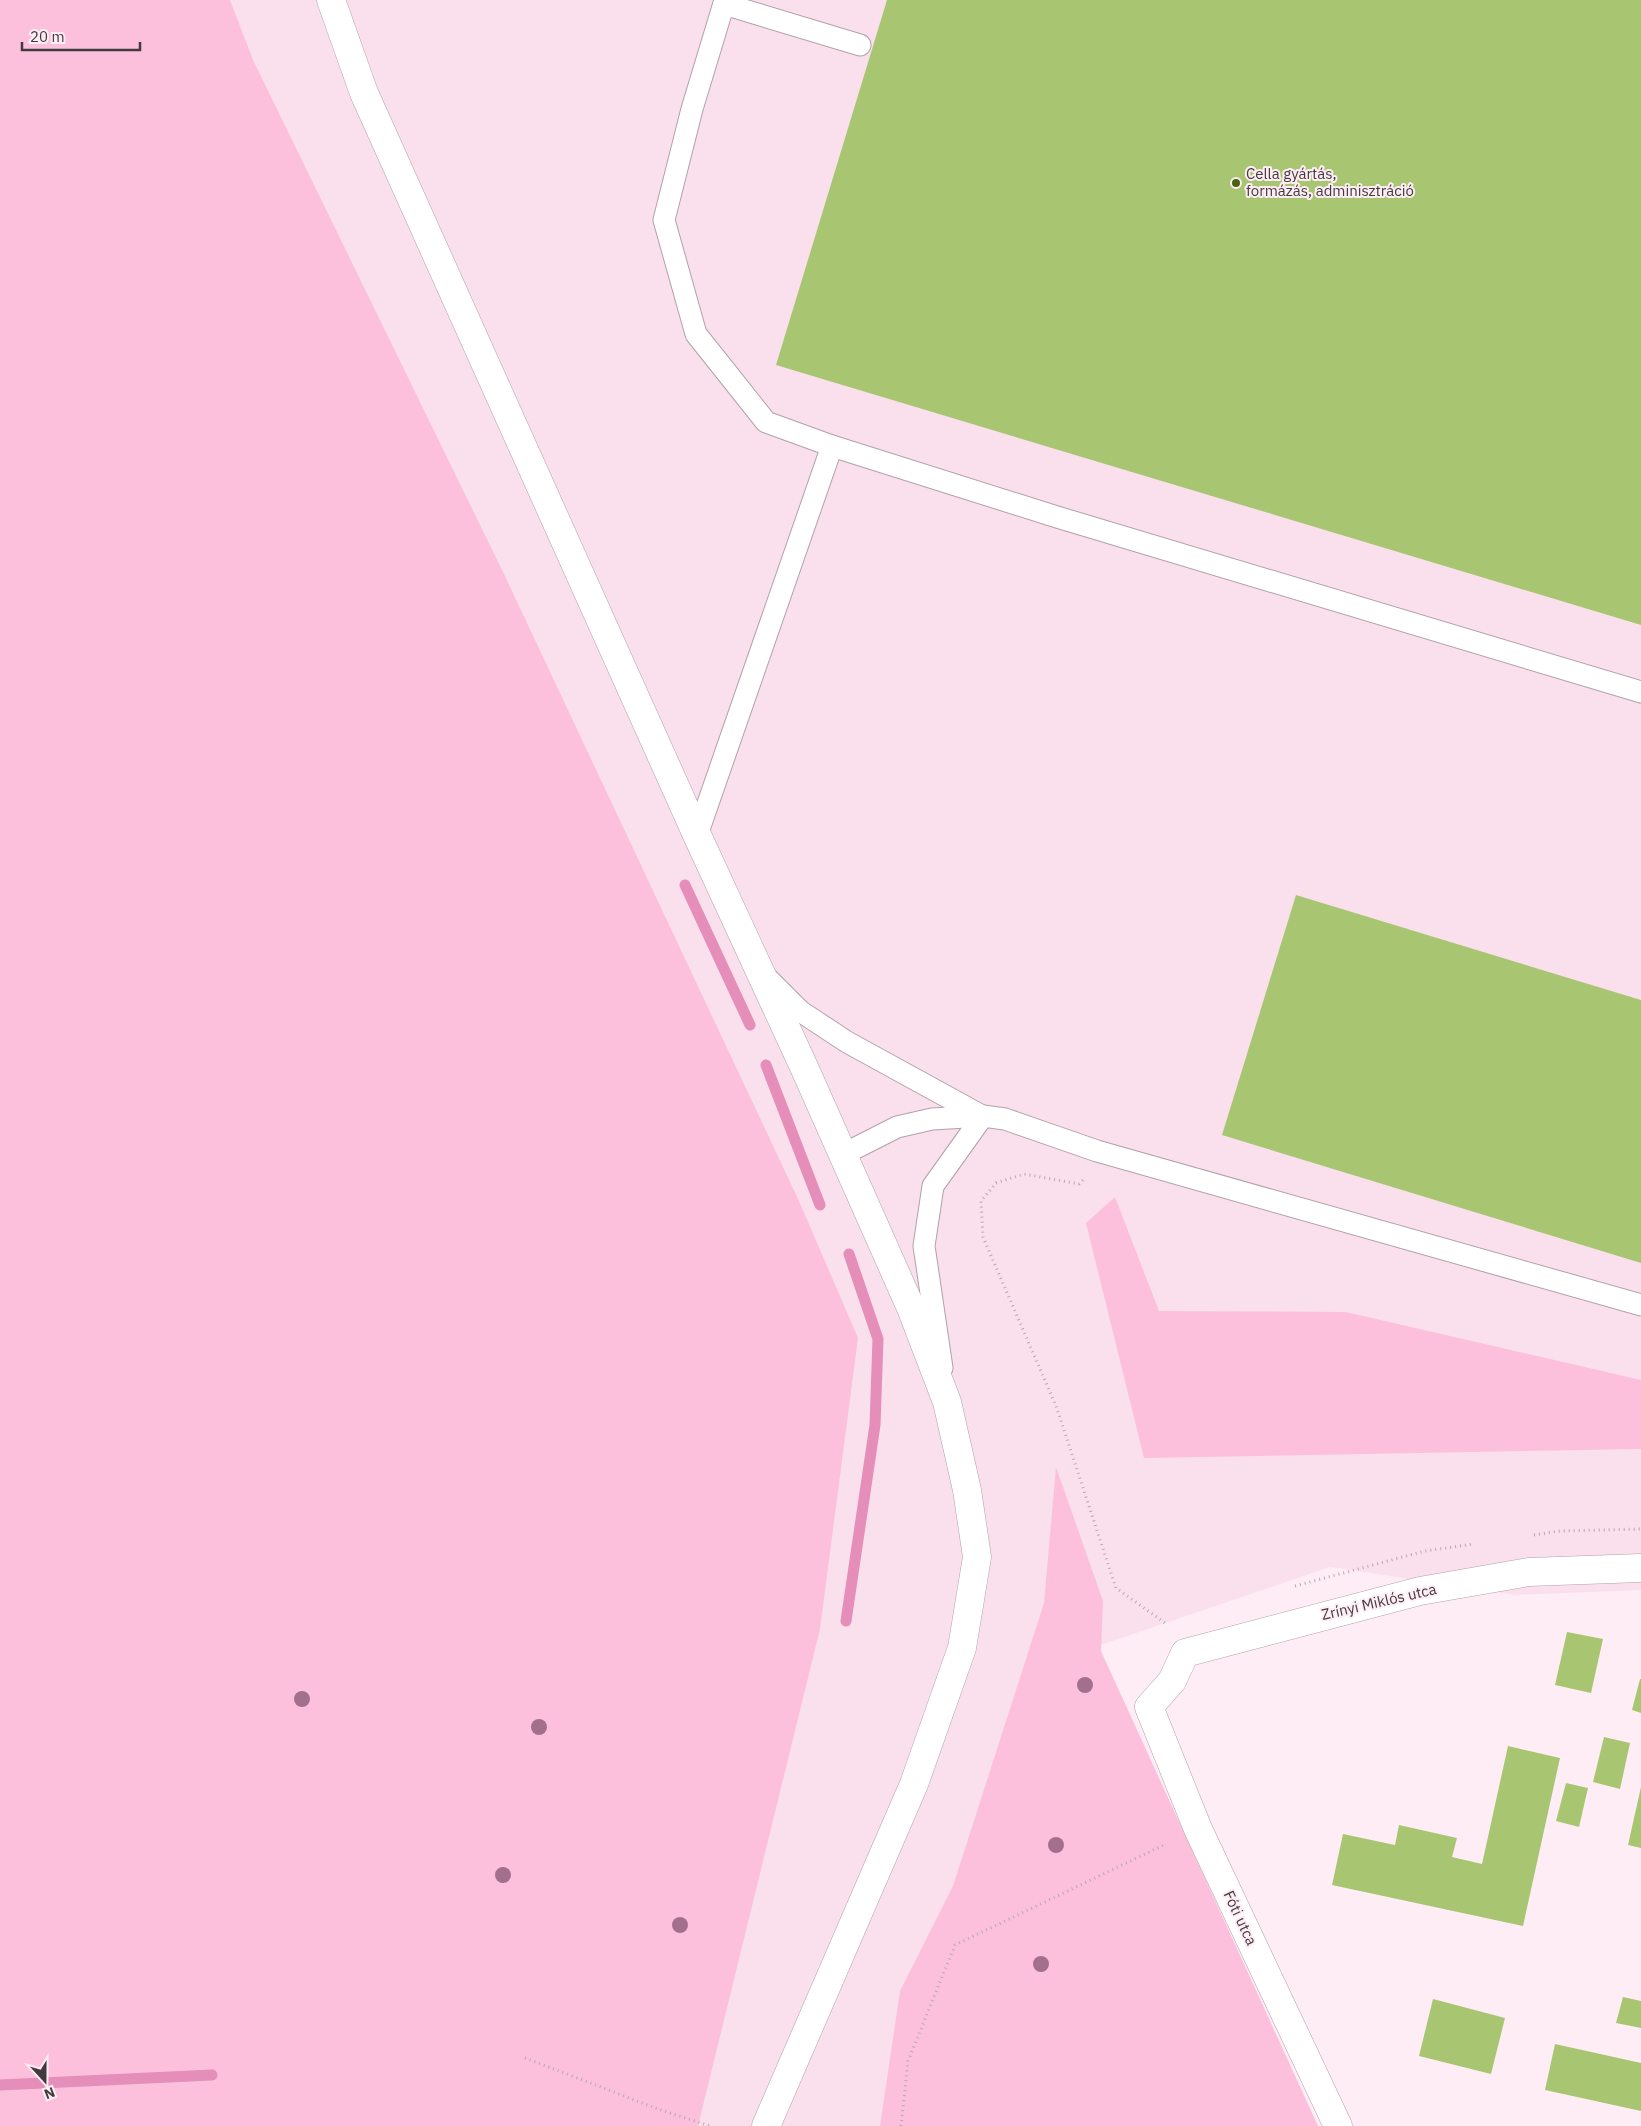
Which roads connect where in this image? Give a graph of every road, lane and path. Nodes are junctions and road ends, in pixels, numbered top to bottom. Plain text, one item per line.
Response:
1 (331, 0) edge
2 (724, 2) edge
3 (860, 45) dead end
4 (832, 446) junction
5 (1641, 692) edge
6 (696, 836) junction
7 (758, 967) junction
8 (982, 1116) junction
9 (1097, 1151) junction
10 (842, 1155) junction
11 (1641, 1305) edge
12 (947, 1402) junction
13 (1641, 1529) edge
14 (1531, 1536) dead end
15 (1482, 1543) dead end
16 (1641, 1568) edge
17 (1293, 1587) dead end
18 (1175, 1630) dead end
19 (1149, 1707) joint
20 (1163, 1845) dead end
21 (525, 2058) dead end
22 (710, 2126) edge
23 (766, 2126) edge
24 (901, 2126) edge
25 (1338, 2126) edge

1 - 6 street
2 - 3 lane
2 - 4 lane
4 - 5 lane
4 - 6 lane
6 - 7 street
7 - 8 lane
7 - 10 street
8 - 9 lane
8 - 10 lane
8 - 12 lane
9 - 11 lane
9 - 18 path
10 - 12 street
12 - 23 street
13 - 14 path
15 - 17 path
16 - 19 street, Zrínyi Miklós utca
19 - 25 street, Fóti utca
20 - 24 path
21 - 22 path

